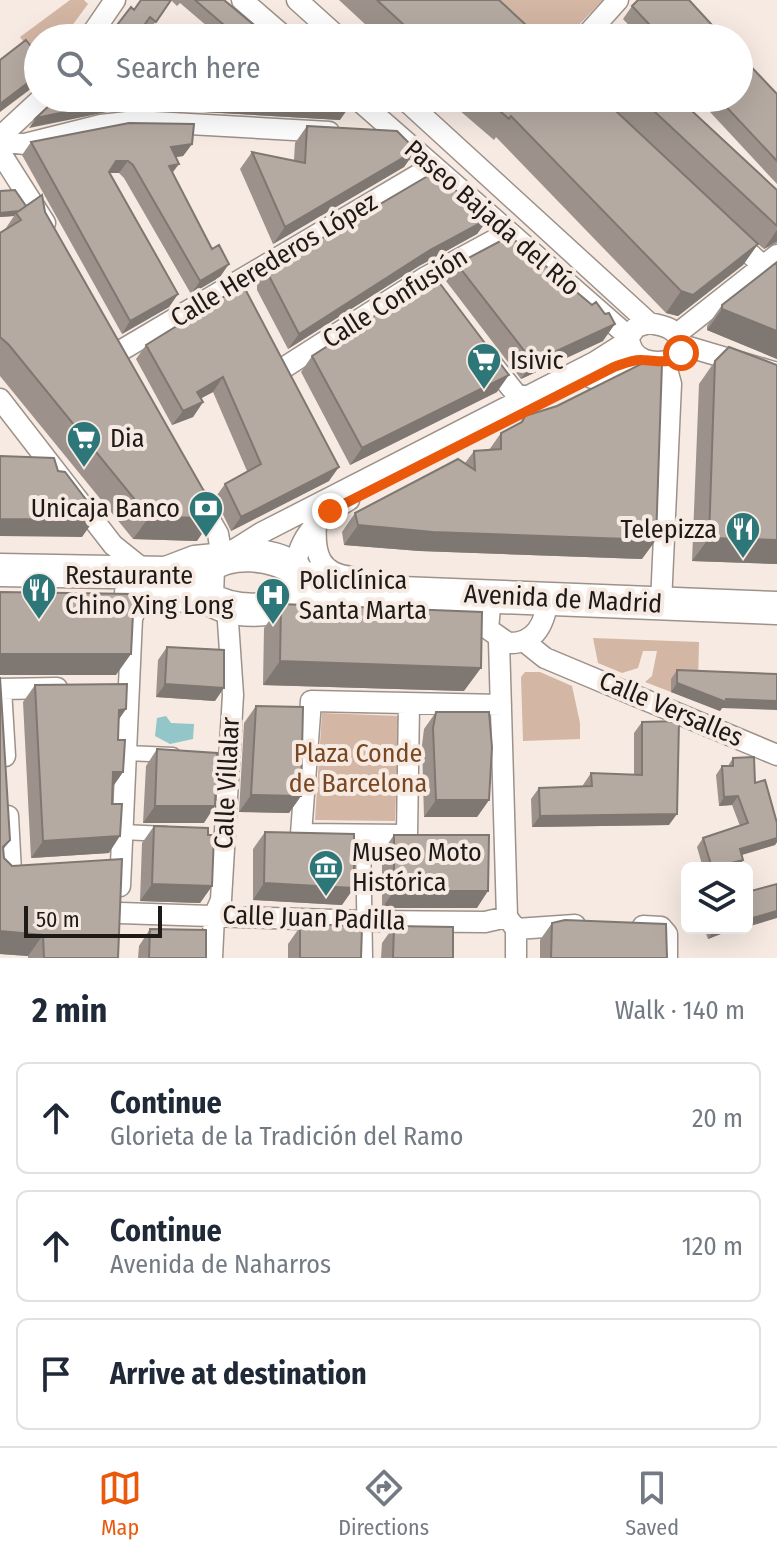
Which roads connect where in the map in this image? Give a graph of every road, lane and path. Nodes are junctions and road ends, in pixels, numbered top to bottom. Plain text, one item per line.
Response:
1 (115, 0) edge
2 (242, 0) edge
3 (297, 0) edge
4 (618, 0) edge
5 (99, 24) edge
6 (270, 24) edge
7 (324, 24) edge
8 (600, 24) edge
9 (28, 112) edge
10 (371, 112) edge
11 (418, 112) edge
12 (397, 136) junction
13 (0, 139) edge
14 (0, 152) edge
15 (433, 166) junction
16 (716, 222) edge
17 (507, 233) junction
18 (54, 240) edge
19 (773, 267) edge
20 (238, 282) junction
21 (173, 287) edge
22 (251, 306) edge
23 (187, 312) junction
24 (649, 323) junction
25 (471, 337) edge
26 (680, 339) junction
27 (632, 346) junction
28 (665, 362) junction
29 (285, 368) edge
30 (777, 373) edge
31 (129, 378) edge
32 (527, 397) junction
33 (0, 399) edge
34 (188, 482) edge
35 (345, 486) junction
36 (316, 524) junction
37 (220, 558) junction
38 (0, 570) edge
39 (296, 572) junction
40 (150, 583) junction
41 (0, 589) edge
42 (350, 591) junction
43 (425, 593) junction
44 (491, 596) junction
45 (217, 602) junction
46 (661, 603) junction
47 (281, 607) junction
48 (777, 608) edge
49 (546, 611) junction
50 (494, 635) junction
51 (525, 642) junction
52 (564, 663) junction
53 (75, 688) edge
54 (105, 688) edge
55 (129, 688) junction
56 (0, 689) edge
57 (409, 704) junction
58 (501, 705) junction
59 (126, 753) junction
60 (183, 755) edge
61 (777, 755) edge
62 (6, 772) edge
63 (7, 802) edge
64 (122, 832) junction
65 (181, 834) edge
66 (363, 835) junction
67 (121, 865) junction
68 (97, 867) edge
69 (12, 872) edge
70 (120, 913) junction
71 (214, 916) junction
72 (364, 921) junction
73 (512, 923) junction
74 (591, 925) edge
75 (619, 926) edge
76 (117, 940) edge
77 (212, 958) edge
78 (365, 958) edge
79 (516, 958) edge
80 (667, 958) edge

1 - 5 street
2 - 6 street
3 - 7 street
4 - 8 street
9 - 13 street
10 - 12 street, Paseo Bajada del Río
11 - 24 street, Paseo Bajada del Río
12 - 13 street
12 - 15 street, Paseo Bajada del Río
14 - 18 street
15 - 17 street, Paseo Bajada del Río
15 - 20 street, Calle Herederos López
16 - 19 street
17 - 27 street, Paseo Bajada del Río
17 - 29 street, Calle Confusión
19 - 26 street
20 - 22 street
20 - 23 street, Calle Herederos López
21 - 23 street
23 - 31 street, Calle Herederos López
24 - 26 street
24 - 27 street
25 - 32 street
26 - 28 street
26 - 30 street
27 - 28 street
27 - 32 street
27 - 35 street
28 - 46 street
32 - 35 street
33 - 40 street
34 - 37 street
35 - 36 street
35 - 37 street
36 - 39 street
36 - 43 street
37 - 39 highway, Avenida de Madrid
37 - 40 highway
37 - 45 highway
38 - 40 highway
39 - 42 highway, Avenida de Madrid
39 - 47 highway
40 - 41 highway
40 - 45 highway
40 - 55 street
42 - 43 highway, Avenida de Madrid
42 - 47 highway, Avenida de Madrid
43 - 44 highway, Avenida de Madrid
43 - 50 street
44 - 49 highway, Avenida de Madrid
44 - 50 street
45 - 47 highway, Avenida de Madrid
45 - 71 street, Calle Villalar
46 - 48 highway, Avenida de Madrid
46 - 49 highway, Avenida de Madrid
49 - 51 street
49 - 52 street
50 - 51 street
50 - 58 street
51 - 52 street, Calle Versalles
52 - 61 street, Calle Versalles
53 - 56 street
54 - 55 street
55 - 59 street
56 - 62 street
57 - 58 street
57 - 66 street
57 - 66 street
58 - 73 street
59 - 60 street
59 - 64 street
63 - 69 street
64 - 65 street
64 - 67 street
66 - 72 street
67 - 68 street
67 - 70 street
70 - 71 street, Calle Juan Padilla
70 - 76 street
71 - 72 street, Calle Juan Padilla
71 - 77 street, Calle Villalar
72 - 73 street, Calle Juan Padilla
72 - 78 street
73 - 74 street, Calle Juan Padilla
73 - 79 street
75 - 80 street

